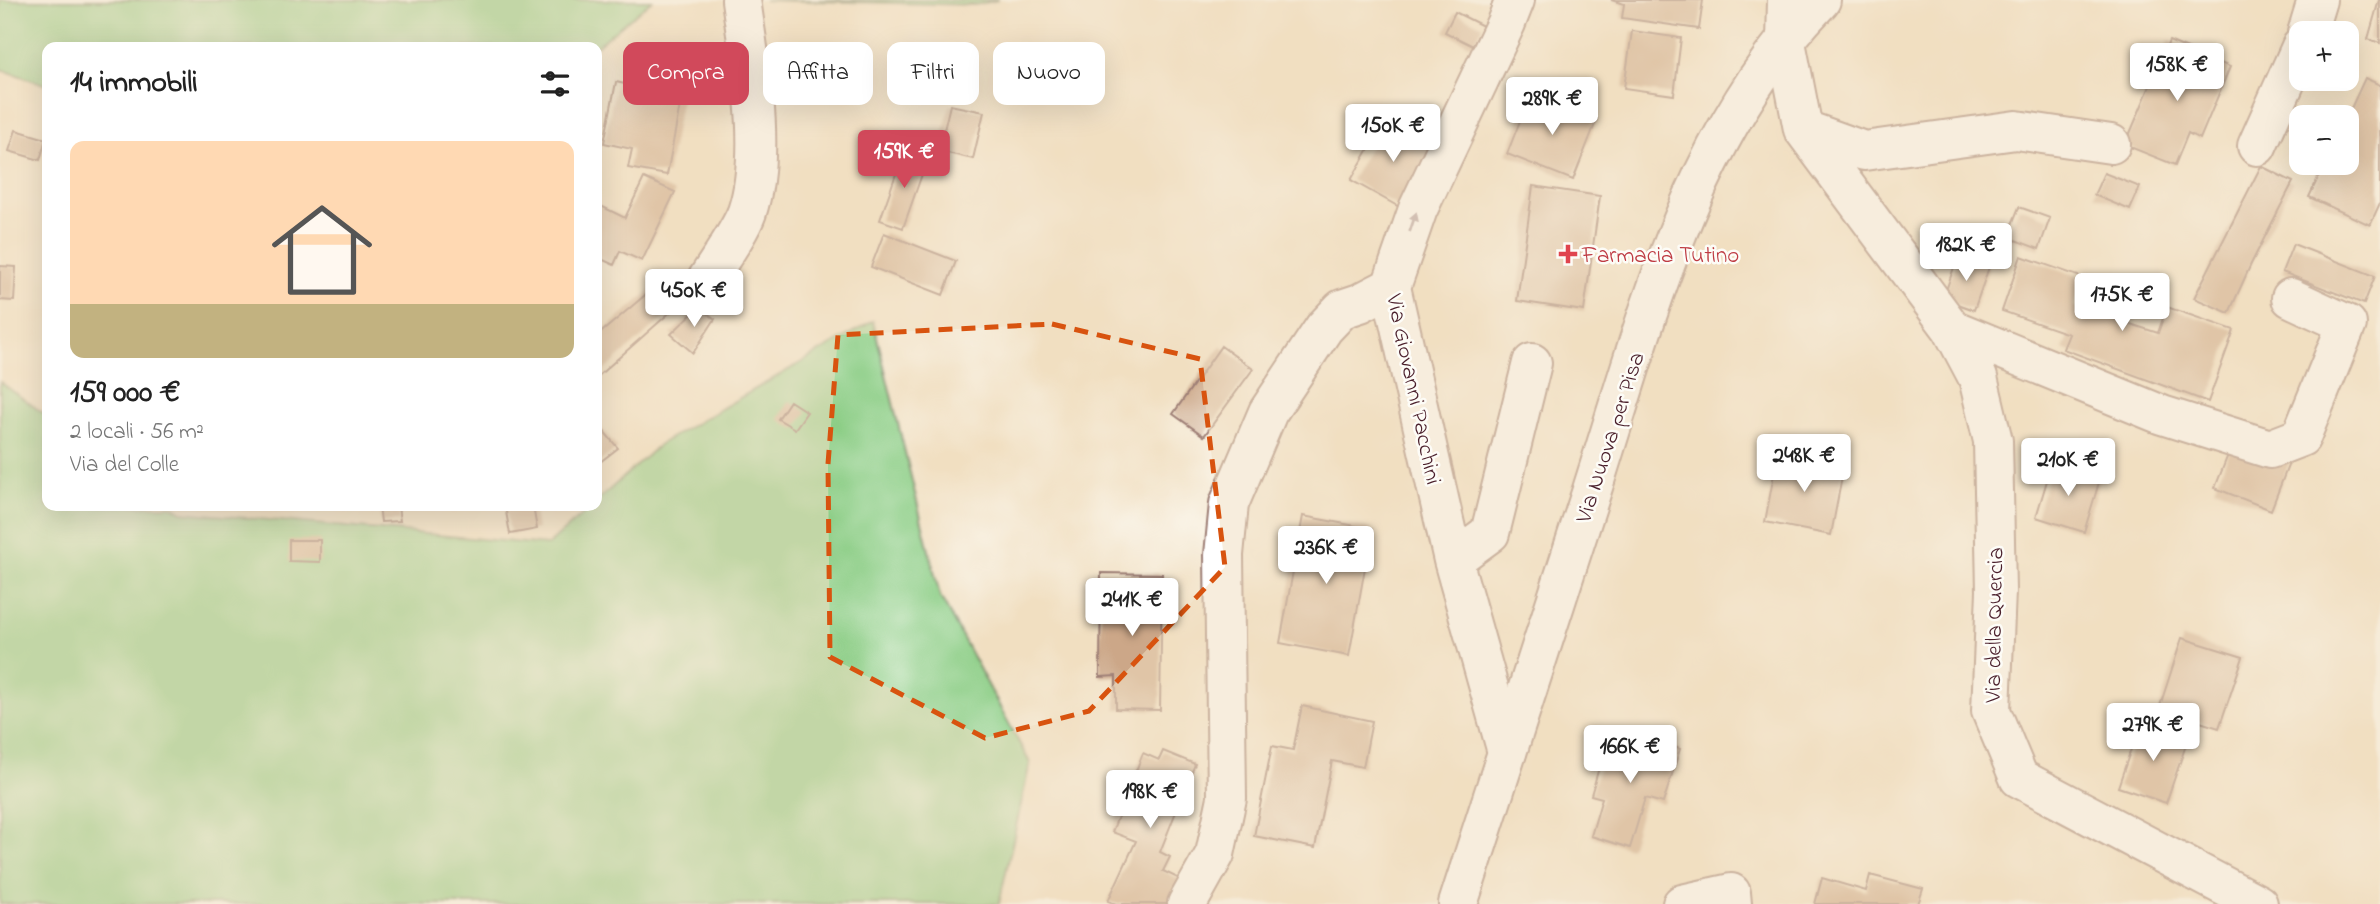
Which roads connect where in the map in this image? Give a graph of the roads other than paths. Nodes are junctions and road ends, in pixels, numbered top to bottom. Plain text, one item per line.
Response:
1 (741, 0) edge
2 (1515, 0) edge
3 (1787, 0) edge
4 (1821, 0) edge
5 (2317, 0) edge
6 (2310, 21) edge
7 (1786, 42) junction
8 (2289, 75) edge
9 (1803, 130) junction
10 (2111, 144) dead end
11 (2258, 146) dead end
12 (703, 286) dead end
13 (1391, 287) junction
14 (2291, 298) dead end
15 (1952, 329) junction
16 (1532, 363) dead end
17 (1453, 560) junction
18 (1507, 752) junction
19 (1731, 898) edge
20 (1187, 904) edge
21 (1458, 904) edge
22 (1682, 904) edge
23 (2258, 904) edge

1 - 12 street
13 -> 2 street, Via Giovanni Pacchini
3 - 7 street, Via della Quercia
4 - 7 street, Via Nuova per Pisa
5 - 6 street
7 - 9 street, Via della Quercia
7 - 18 street, Via Nuova per Pisa
8 - 11 street
9 - 10 street
9 - 15 street, Via della Quercia
13 - 17 street, Via Giovanni Pacchini
13 - 20 street
14 - 15 street
15 - 23 street, Via della Quercia
16 - 17 street
17 - 18 street, Via Giovanni Pacchini
18 - 21 street, Via Nuova per Pisa
19 - 22 street

